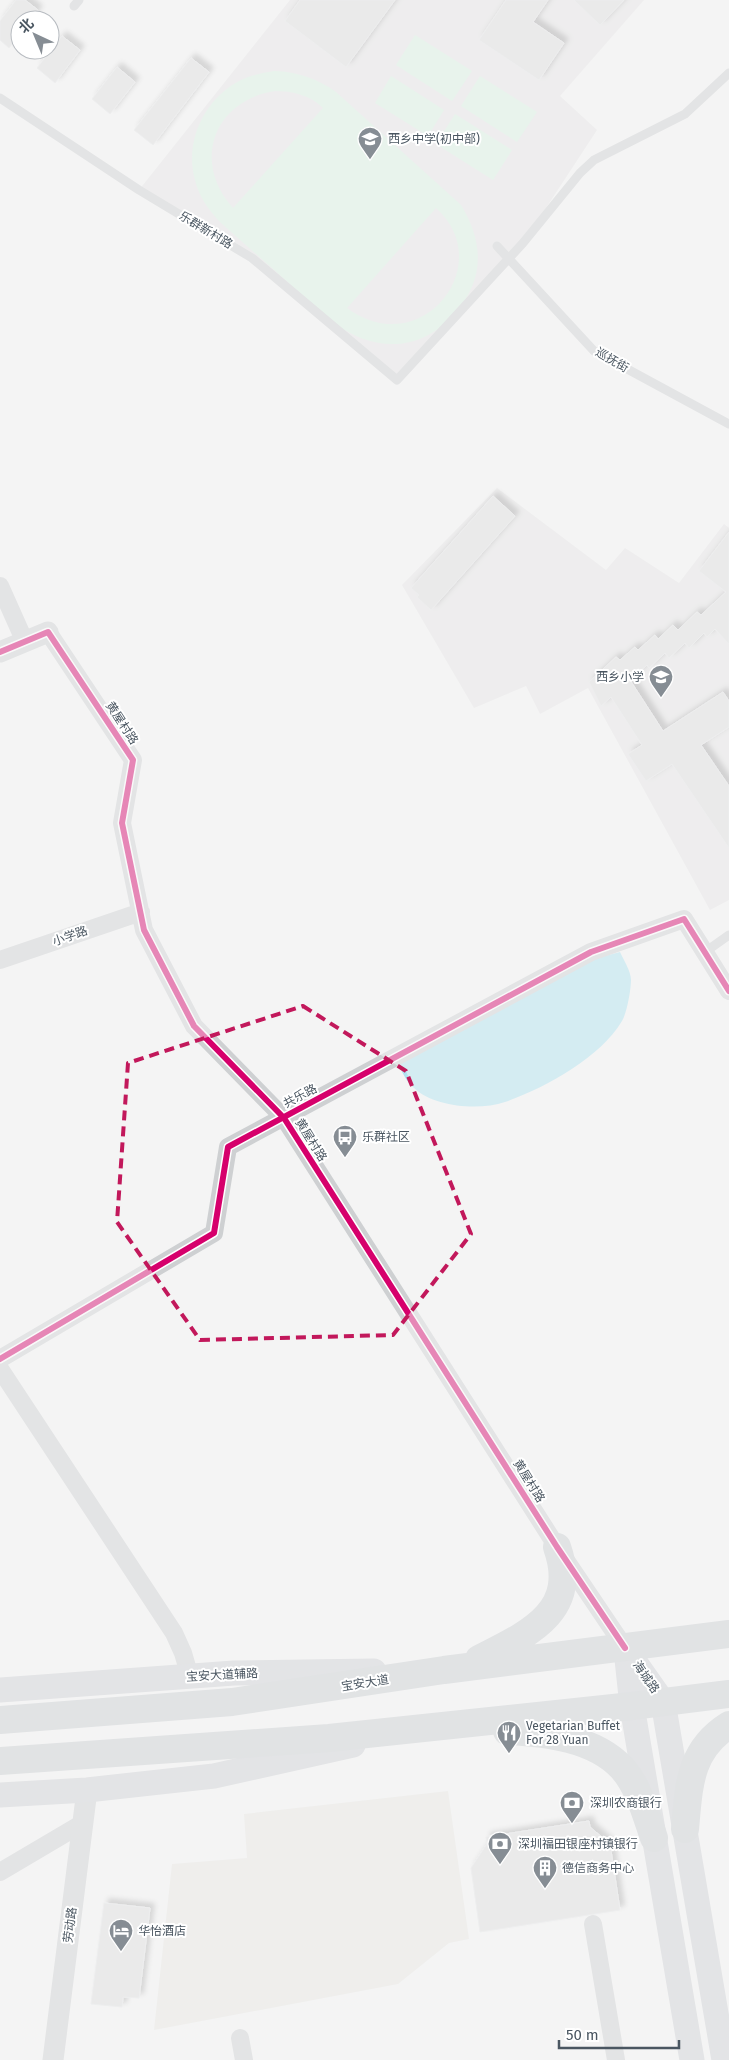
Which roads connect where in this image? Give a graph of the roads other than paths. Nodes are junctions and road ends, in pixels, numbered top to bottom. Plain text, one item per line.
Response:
1 (729, 73) edge
2 (0, 98) edge
3 (497, 246) dead end
4 (509, 259) junction
5 (729, 424) edge
6 (0, 586) edge
7 (48, 632) joint
8 (25, 642) junction
9 (0, 652) edge
10 (141, 912) junction
11 (729, 935) edge
12 (705, 952) junction
13 (0, 960) edge
14 (729, 990) edge
15 (284, 1118) junction
16 (0, 1359) edge
17 (0, 1368) edge
18 (557, 1546) junction
19 (729, 1633) edge
20 (625, 1648) junction
21 (453, 1669) junction
22 (190, 1676) junction
23 (0, 1690) edge
24 (729, 1694) edge
25 (663, 1702) junction
26 (632, 1706) junction
27 (0, 1720) edge
28 (729, 1725) edge
29 (433, 1728) junction
30 (0, 1761) edge
31 (87, 1790) junction
32 (0, 1795) edge
33 (83, 1823) junction
34 (685, 1829) junction
35 (654, 1838) junction
36 (0, 1872) edge
37 (593, 1924) dead end
38 (240, 2038) dead end
39 (53, 2060) edge
40 (244, 2060) edge
41 (616, 2060) edge
42 (692, 2060) edge
43 (724, 2060) edge

1 - 4 lane
2 - 4 lane, 乐群新村路
3 - 4 lane, 巡抚街
4 - 5 lane, 巡抚街
6 - 8 street
7 - 8 street
7 - 10 street, 黄屋村路
8 - 9 street
10 - 13 street, 小学路
10 - 15 street, 黄屋村路
11 - 12 lane
12 - 14 street
12 - 15 street, 共乐路
15 - 16 street, 共乐路
15 - 18 street, 黄屋村路
17 - 22 street
18 - 20 street, 黄屋村路
18 - 21 main road
19 - 20 main road, 宝安大道
20 - 21 main road, 宝安大道
20 - 25 main road, 海城路
20 - 26 main road, 海城路
21 - 22 main road, 宝安大道辅路
21 - 27 main road, 宝安大道
22 - 23 main road, 宝安大道辅路
24 - 25 main road
25 - 26 main road
25 - 34 main road, 海城路
26 - 29 main road
26 - 35 main road, 海城路
28 - 34 main road
29 - 30 main road
29 - 31 main road
29 - 35 main road
31 - 32 main road
31 - 33 street, 劳动路
33 - 36 street
33 - 39 street, 劳动路
34 - 43 main road, 海城路
35 - 42 main road, 海城路
37 - 41 street
38 - 40 street

